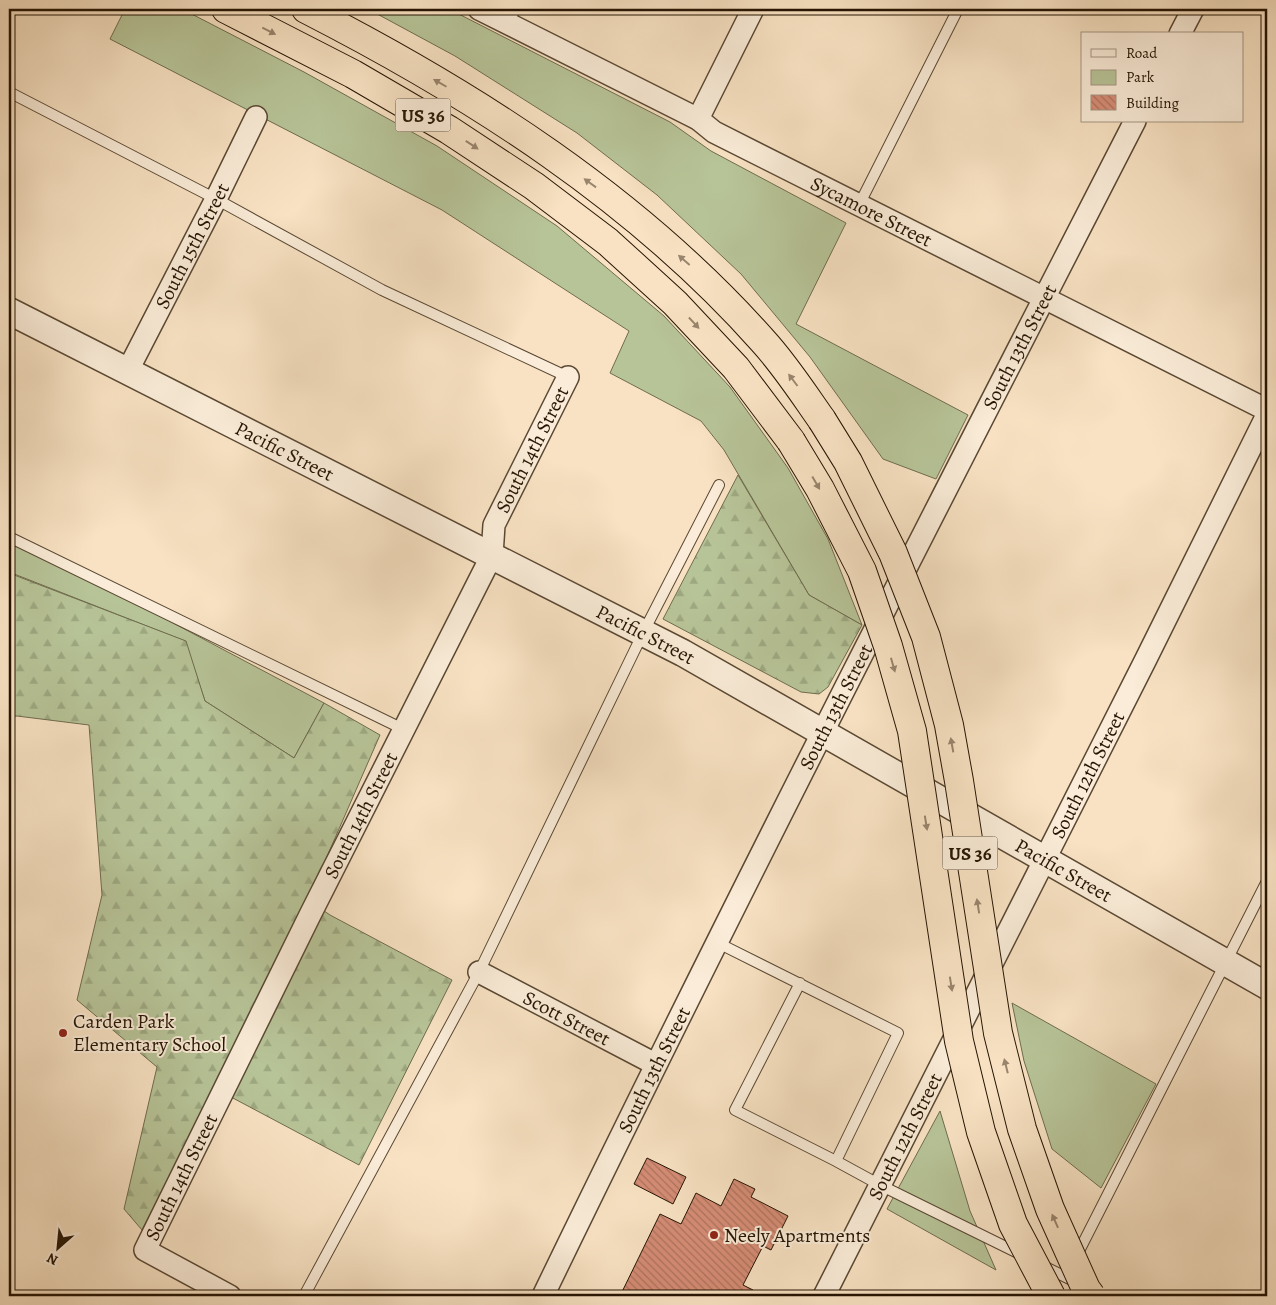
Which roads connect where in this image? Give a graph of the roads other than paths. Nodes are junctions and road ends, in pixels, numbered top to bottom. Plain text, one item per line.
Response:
1 (226, 9) edge
2 (306, 9) edge
3 (479, 9) edge
4 (753, 9) edge
5 (958, 9) edge
6 (1193, 9) edge
7 (512, 16) edge
8 (1181, 32) edge
9 (9, 92) edge
10 (256, 117) dead end
11 (698, 119) junction
12 (1134, 122) edge
13 (216, 199) junction
14 (859, 205) junction
15 (1044, 299) junction
16 (9, 311) edge
17 (127, 372) junction
18 (568, 377) joint
19 (1267, 410) edge
20 (1267, 415) edge
21 (719, 485) dead end
22 (9, 537) edge
23 (492, 555) junction
24 (643, 633) junction
25 (403, 729) junction
26 (822, 732) junction
27 (1044, 859) junction
28 (1267, 881) edge
29 (716, 942) junction
30 (1226, 963) junction
31 (479, 972) junction
32 (800, 983) junction
33 (1267, 986) edge
34 (655, 1064) junction
35 (836, 1161) junction
36 (880, 1185) junction
37 (1059, 1289) edge
38 (230, 1296) edge
39 (304, 1296) edge
40 (543, 1296) edge
41 (824, 1296) edge
42 (1091, 1296) edge
43 (1104, 1296) edge

1 -> 37 highway, US 36, bridge
42 -> 2 highway, US 36, bridge
3 - 7 street, Sycamore Street
4 - 11 street
5 - 14 lane
6 - 8 street
7 - 11 street, Sycamore Street
9 - 13 lane
10 - 13 street, South 15th Street
11 - 14 street, Sycamore Street
12 - 15 street, South 13th Street
13 - 17 street, South 15th Street
13 - 18 lane
14 - 15 street, Sycamore Street
15 - 19 street, Sycamore Street
15 - 26 street, South 13th Street
16 - 17 street, Pacific Street
17 - 23 street, Pacific Street
18 - 23 street, South 14th Street
20 - 27 street, South 12th Street
21 - 24 lane
22 - 25 lane
23 - 24 street, Pacific Street
23 - 25 street, South 14th Street
24 - 26 street, Pacific Street
24 - 31 lane
25 - 38 street, South 14th Street
26 - 27 street, Pacific Street
26 - 29 street, South 13th Street
27 - 30 street, Pacific Street
27 - 36 street, South 12th Street
28 - 30 lane
29 - 32 lane
29 - 34 street, South 13th Street
30 - 33 street, Pacific Street
30 - 37 lane
31 - 34 street, Scott Street
31 - 39 lane
32 - 35 lane
32 - 35 lane
34 - 40 street, South 13th Street
35 - 36 lane
36 - 37 lane
36 - 41 street, South 12th Street
37 - 43 lane

